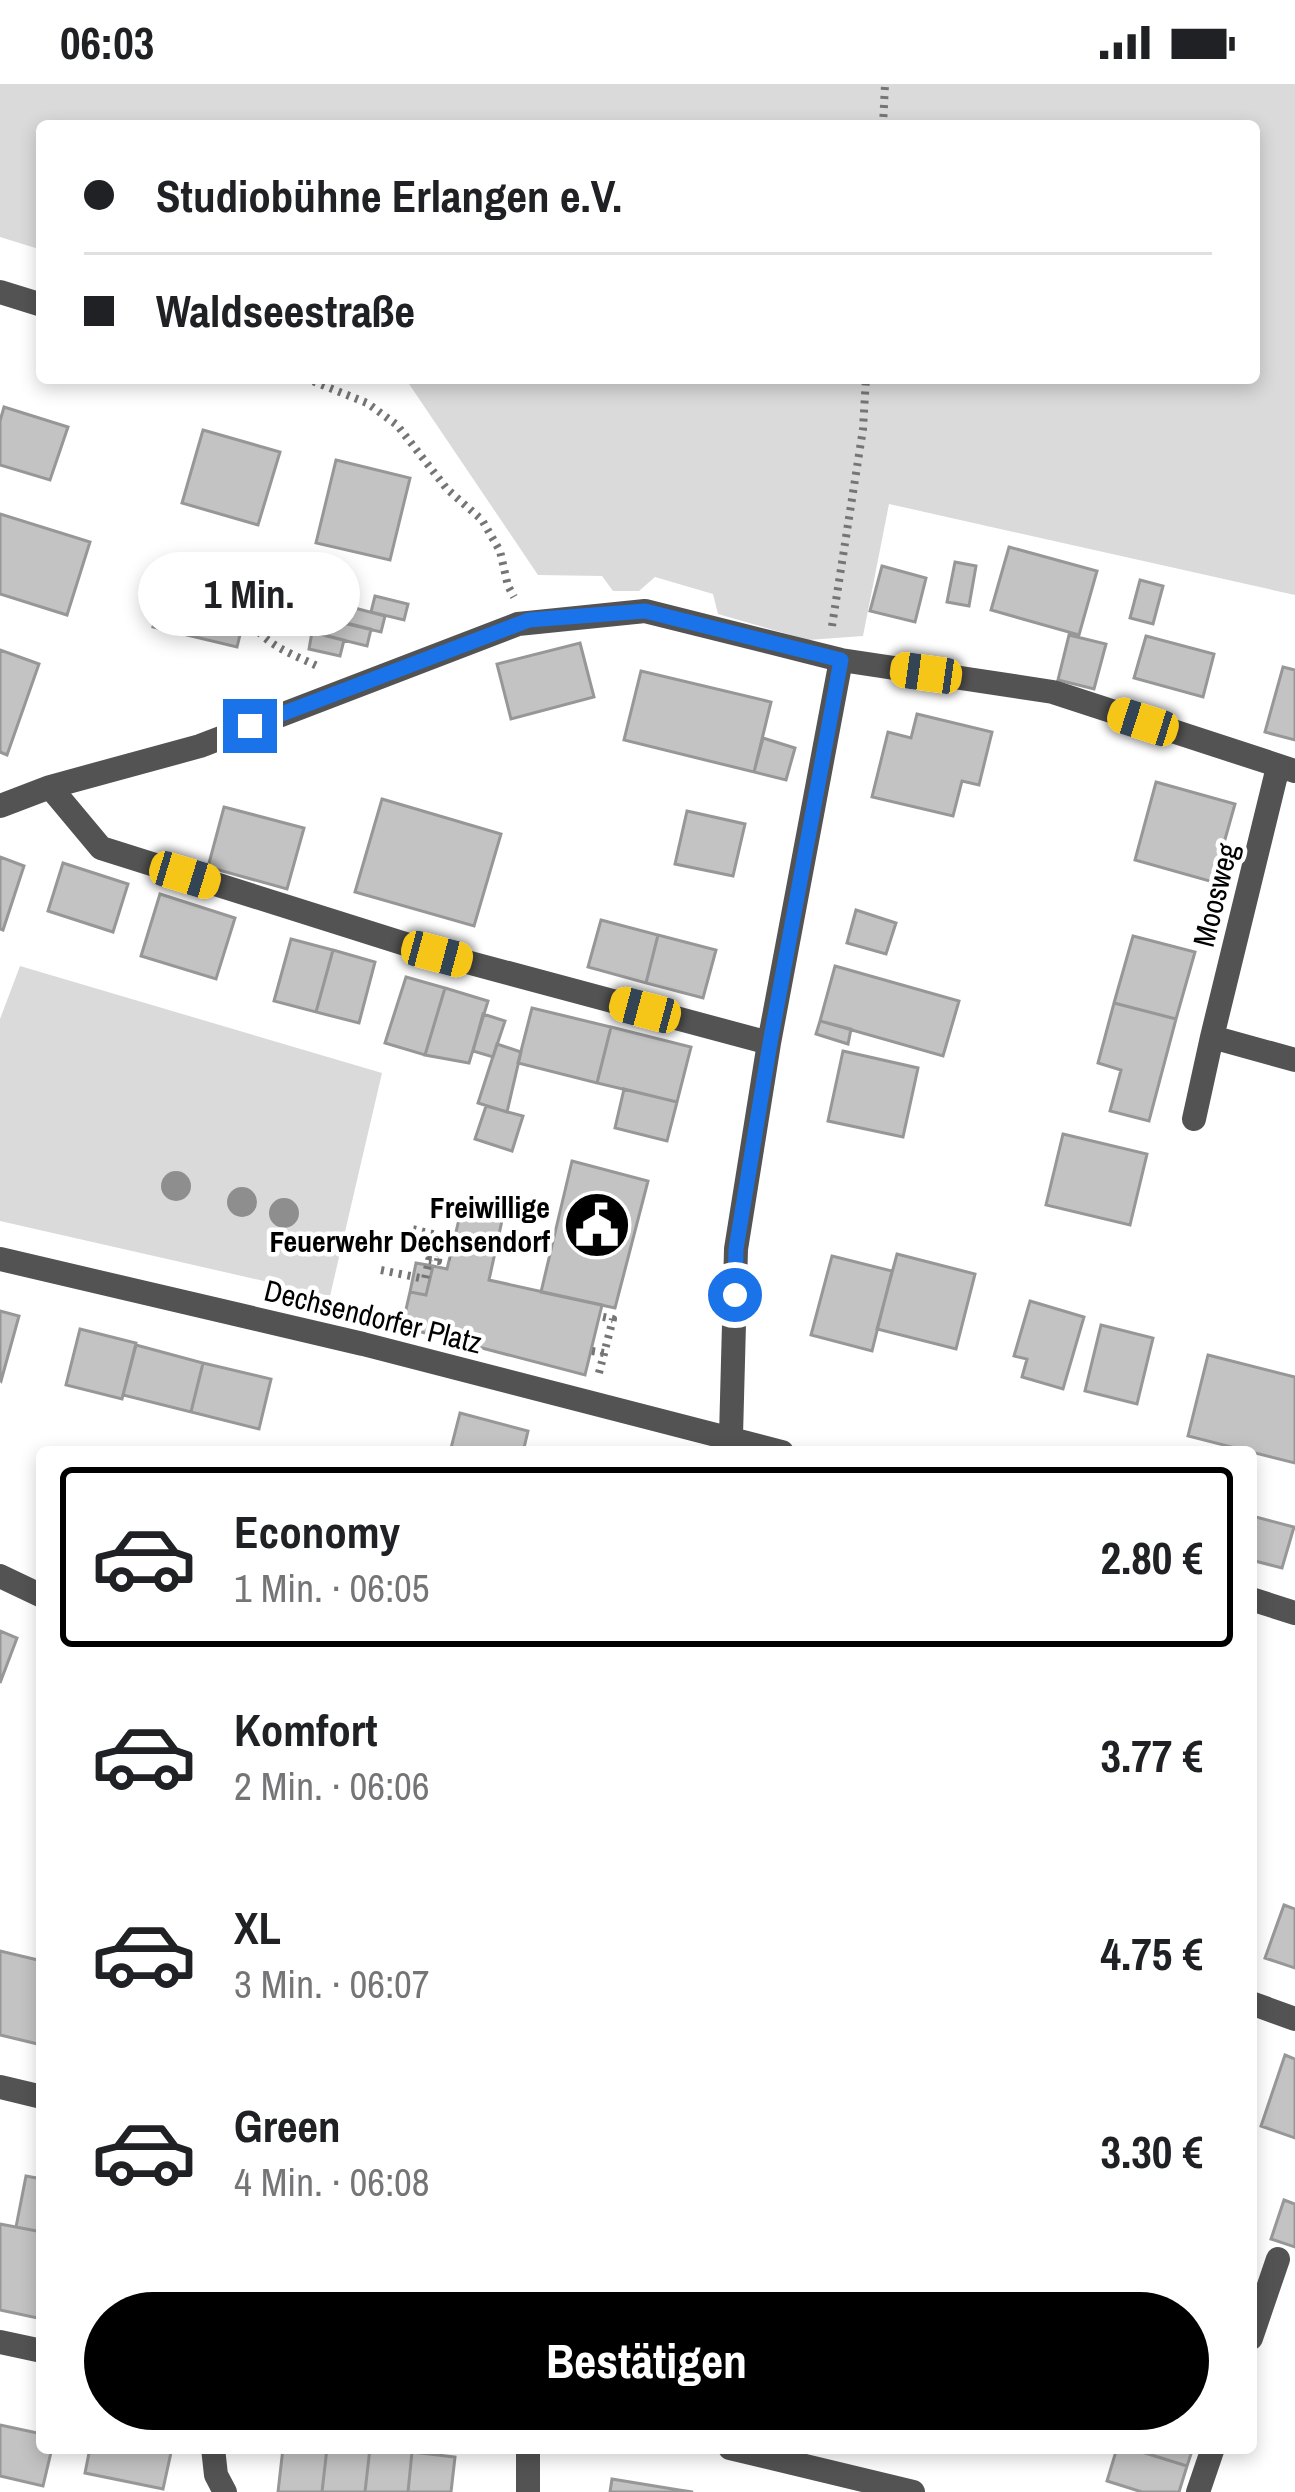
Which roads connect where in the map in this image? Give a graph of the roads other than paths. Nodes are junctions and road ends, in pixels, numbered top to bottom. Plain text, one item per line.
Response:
1 (0, 292) edge
2 (36, 303) edge
3 (834, 659) junction
4 (1287, 769) edge
5 (50, 787) junction
6 (0, 806) edge
7 (1212, 1037) junction
8 (770, 1043) junction
9 (1295, 1060) edge
10 (1194, 1119) dead end
11 (0, 1259) edge
12 (728, 1444) edge
13 (0, 1576) edge
14 (36, 1592) edge
15 (1257, 1601) edge
16 (1295, 1613) edge
17 (1257, 2005) edge
18 (1295, 2019) edge
19 (0, 2087) edge
20 (36, 2096) edge
21 (1278, 2259) dead end
22 (1257, 2320) edge
23 (0, 2342) edge
24 (36, 2350) edge
25 (214, 2454) edge
26 (528, 2454) edge
27 (755, 2454) edge
28 (1211, 2454) edge
29 (225, 2492) edge
30 (529, 2492) edge
31 (913, 2492) edge
32 (1198, 2492) edge

1 - 2 street
3 - 4 street
3 - 5 street
3 - 8 street
4 - 7 street, Moosweg
5 - 6 street
5 - 8 street
7 - 9 street
7 - 10 street, Moosweg
8 - 12 street
11 - 12 street, Dechsendorfer Platz
13 - 14 street
15 - 16 street
17 - 18 street
19 - 20 street
21 - 22 street
23 - 24 street
25 - 29 street
26 - 30 street
27 - 31 street
28 - 32 street

